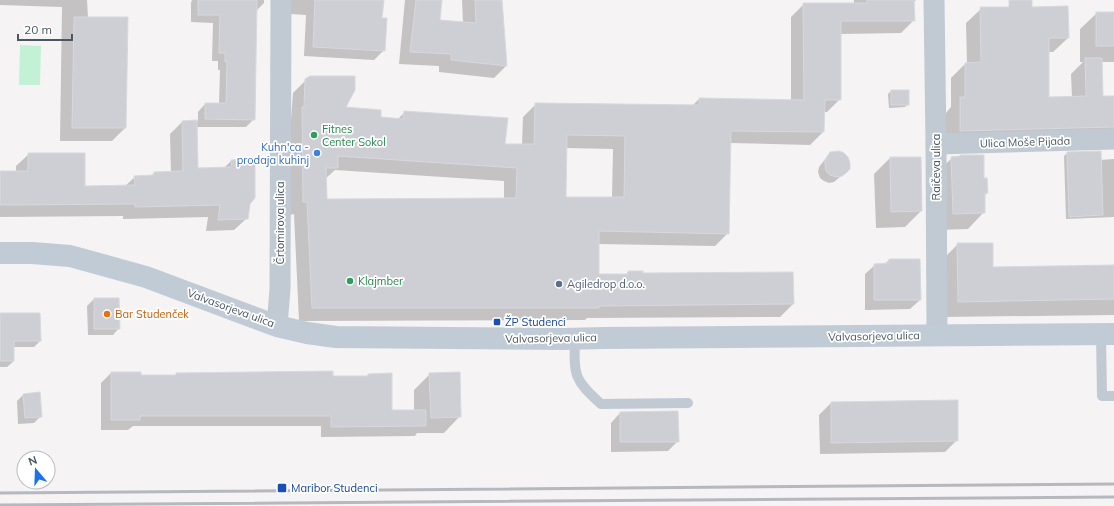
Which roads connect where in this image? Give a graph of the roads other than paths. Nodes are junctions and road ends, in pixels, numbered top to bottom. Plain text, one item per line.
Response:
1 (281, 0) edge
2 (934, 0) edge
3 (1114, 139) edge
4 (936, 144) junction
5 (0, 253) edge
6 (276, 326) junction
7 (1107, 334) edge
8 (937, 335) junction
9 (575, 338) junction
10 (1114, 396) edge
11 (688, 403) dead end

1 - 6 street, Črtomirova ulica
2 - 4 street, Raičeva ulica
3 - 4 street, Ulica Moše Pijada
4 - 8 street, Raičeva ulica
5 - 6 street, Valvasorjeva ulica
6 - 9 street, Valvasorjeva ulica
7 - 8 street, Valvasorjeva ulica
7 - 10 lane
8 - 9 street, Valvasorjeva ulica
9 - 11 lane

